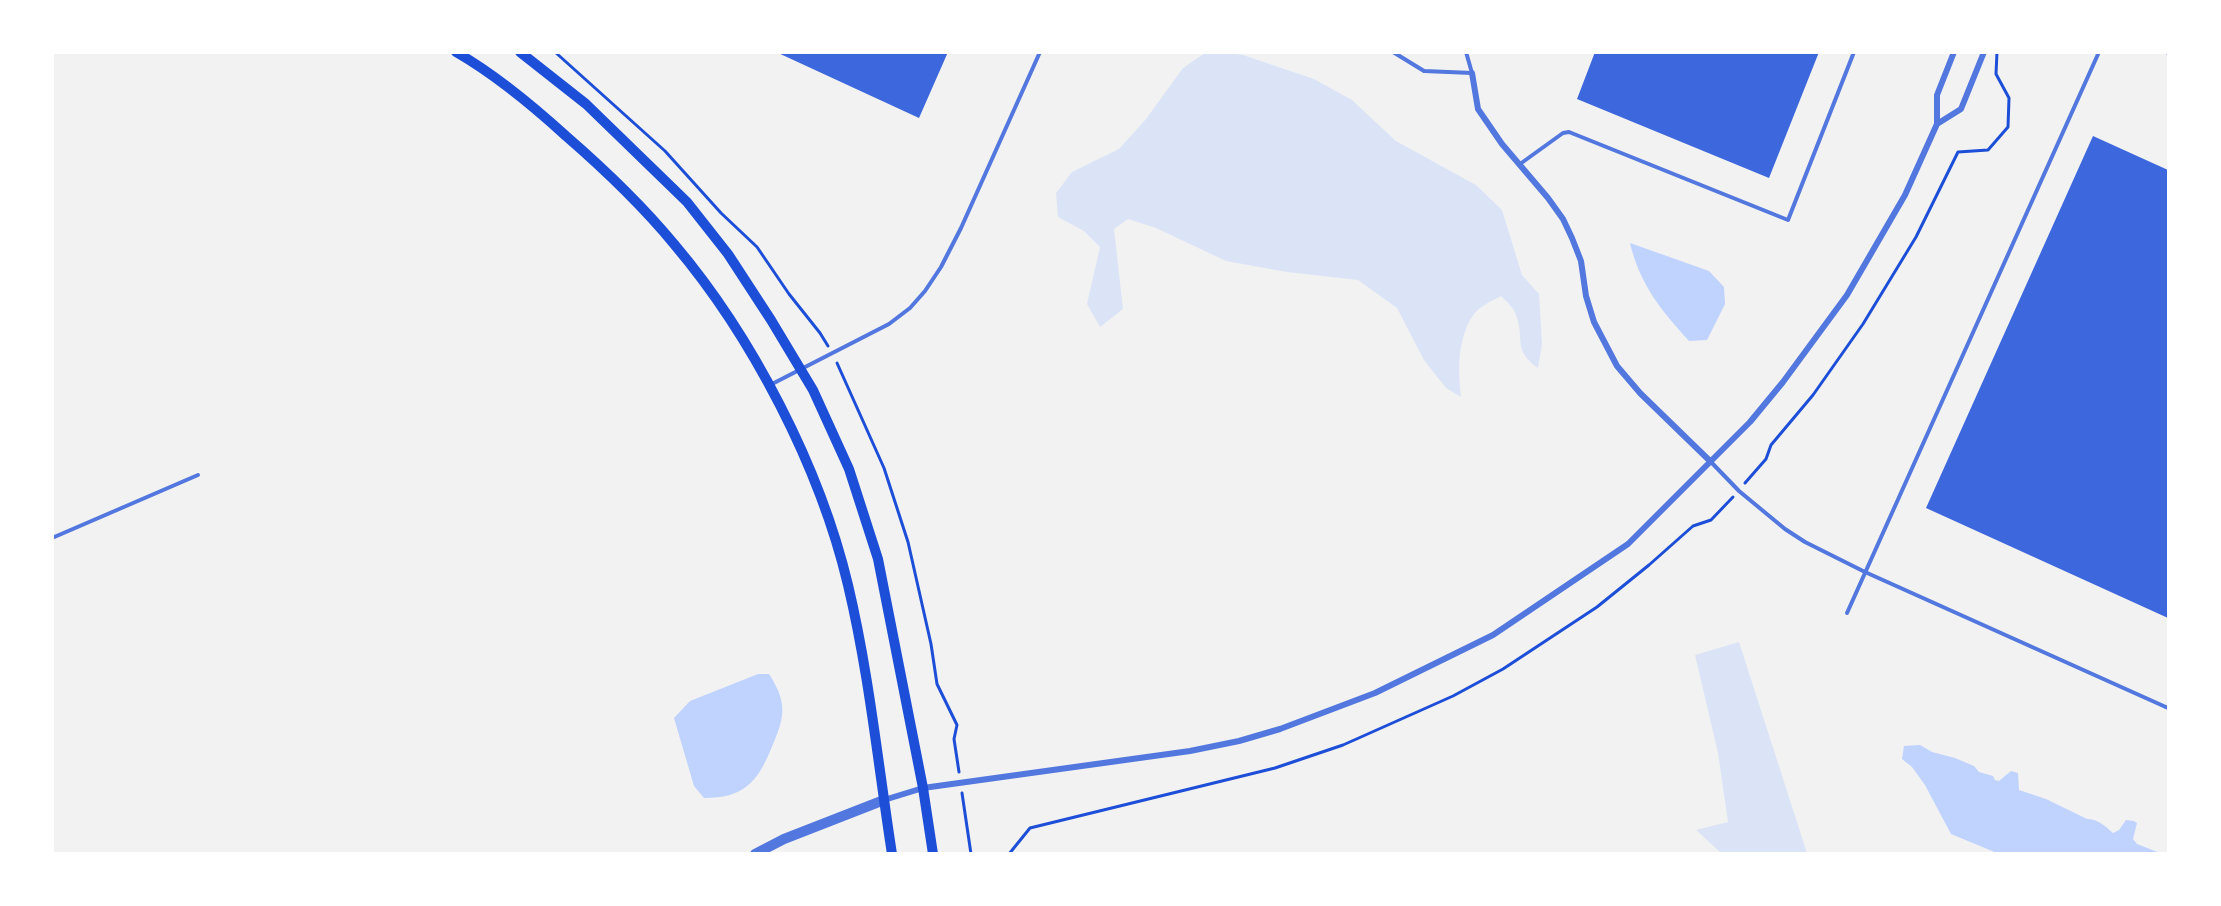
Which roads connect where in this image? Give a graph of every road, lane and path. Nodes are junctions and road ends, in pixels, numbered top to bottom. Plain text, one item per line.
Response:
1 (456, 52) edge
2 (520, 52) edge
3 (555, 52) edge
4 (1040, 52) edge
5 (1393, 52) edge
6 (1466, 52) edge
7 (1854, 52) edge
8 (1954, 52) edge
9 (1984, 52) edge
10 (1997, 52) edge
11 (2099, 52) edge
12 (1472, 73) junction
13 (1937, 124) junction
14 (1520, 164) junction
15 (820, 333) dead end
16 (801, 369) junction
17 (844, 377) dead end
18 (769, 386) junction
19 (1766, 459) dead end
20 (1711, 462) junction
21 (198, 475) dead end
22 (1711, 520) dead end
23 (52, 538) edge
24 (1865, 572) junction
25 (1847, 613) dead end
26 (2169, 708) edge
27 (960, 783) junction
28 (923, 788) junction
29 (884, 800) junction
30 (755, 854) edge
31 (892, 854) edge
32 (933, 854) edge
33 (971, 854) edge
34 (1009, 854) edge

1 - 18 main road
2 - 16 main road
3 - 15 path
4 - 16 lane
5 - 12 lane
6 - 12 lane
7 - 14 lane
8 - 13 street
9 - 13 street
10 - 19 path
11 - 24 lane
12 - 14 street
13 - 20 street
14 - 20 street
16 - 18 lane
16 - 28 main road
17 - 27 path
18 - 29 main road
20 - 24 lane
20 - 27 street
21 - 23 lane
22 - 34 path
24 - 25 lane
24 - 26 lane
27 - 28 street
27 - 33 path
28 - 29 street
28 - 32 main road
29 - 30 street
29 - 31 main road

